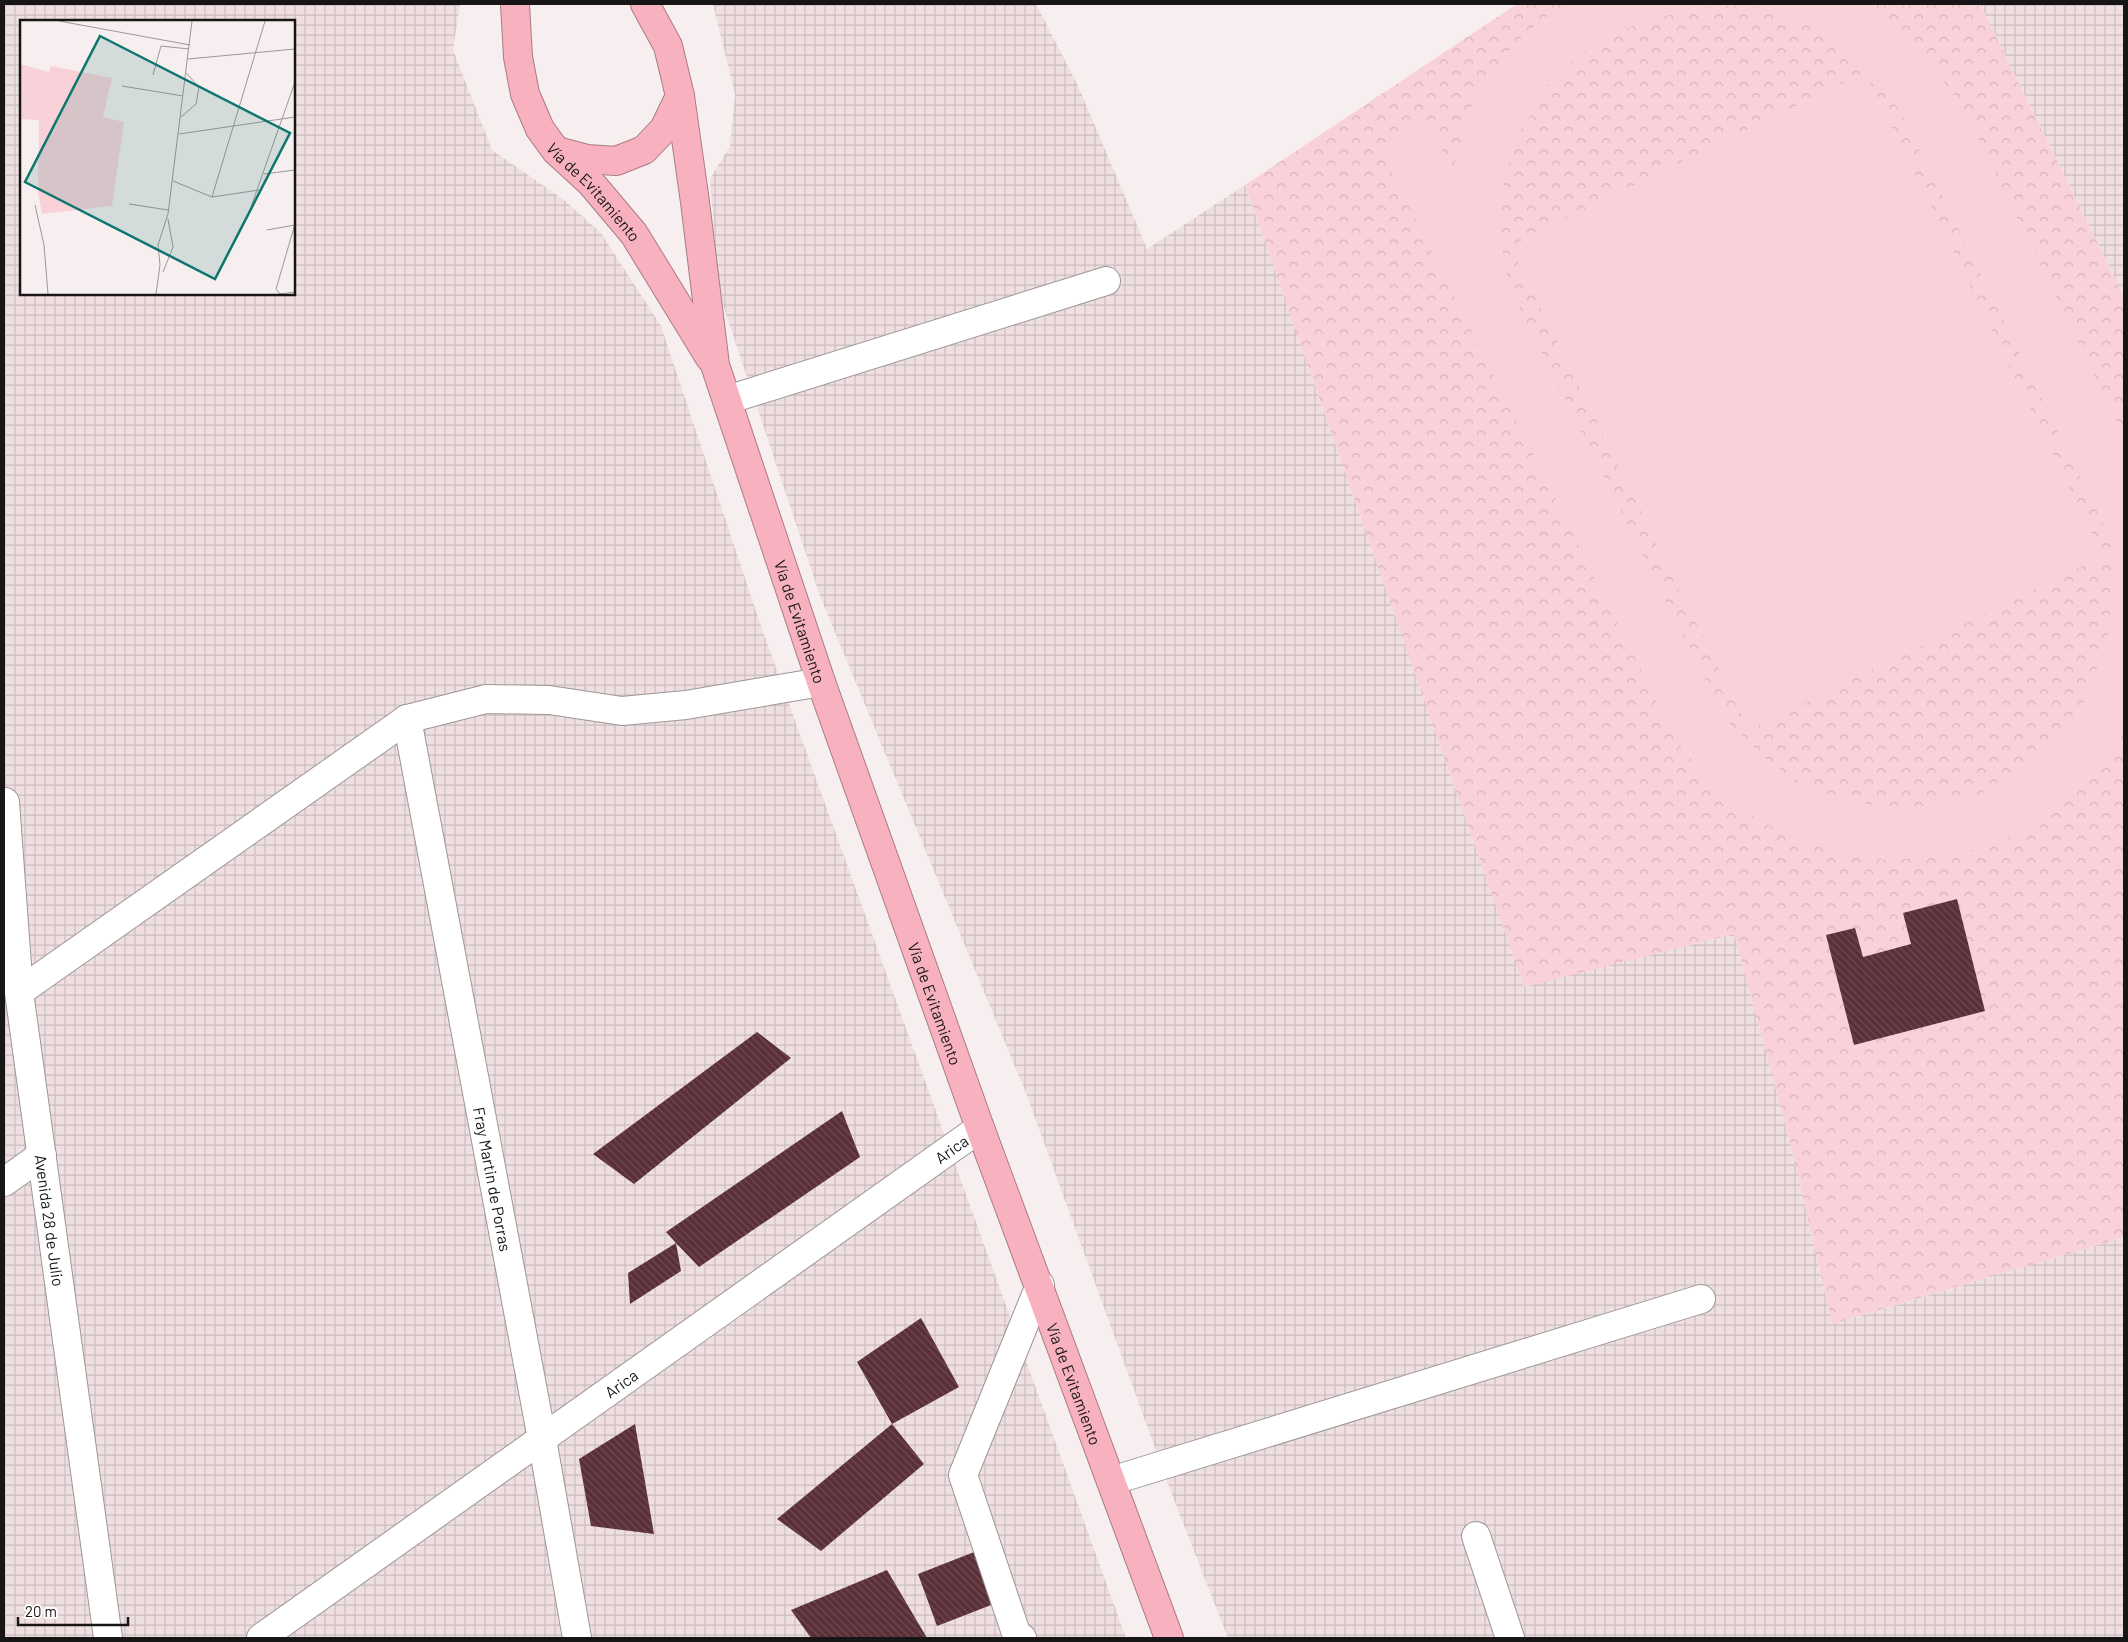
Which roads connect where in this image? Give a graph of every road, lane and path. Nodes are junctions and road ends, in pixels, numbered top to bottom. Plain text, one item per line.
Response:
1 (515, 4) edge
2 (645, 4) edge
3 (680, 96) junction
4 (556, 151) junction
5 (1106, 281) dead end
6 (715, 365) junction
7 (727, 400) junction
8 (821, 682) junction
9 (407, 719) junction
10 (5, 802) dead end
11 (19, 992) junction
12 (980, 1128) junction
13 (42, 1154) junction
14 (4, 1182) edge
15 (1040, 1285) junction
16 (1701, 1299) dead end
17 (542, 1439) junction
18 (1111, 1481) junction
19 (1476, 1536) dead end
20 (108, 1638) edge
21 (261, 1638) edge
22 (577, 1638) edge
23 (1022, 1638) edge
24 (1169, 1638) edge
25 (1510, 1638) edge

1 - 4 highway, Vía de Evitamiento
2 - 3 highway, Vía de Evitamiento
3 - 4 highway
3 - 6 highway, Vía de Evitamiento
4 - 6 highway, Vía de Evitamiento
5 - 7 street
6 - 7 highway, Vía de Evitamiento
7 - 8 highway, Vía de Evitamiento
8 - 9 street
8 - 12 highway, Vía de Evitamiento
9 - 11 street
9 - 17 street, Fray Martin de Porras
10 - 11 street, Avenida 28 de Julio
11 - 13 street, Avenida 28 de Julio
12 - 15 highway, Vía de Evitamiento
12 - 17 street, Arica
13 - 14 street
13 - 20 street, Avenida 28 de Julio
15 - 18 highway, Vía de Evitamiento
15 - 23 street
16 - 18 street
17 - 21 street, Arica
17 - 22 street, Fray Martin de Porras
18 - 24 highway, Vía de Evitamiento
19 - 25 street

